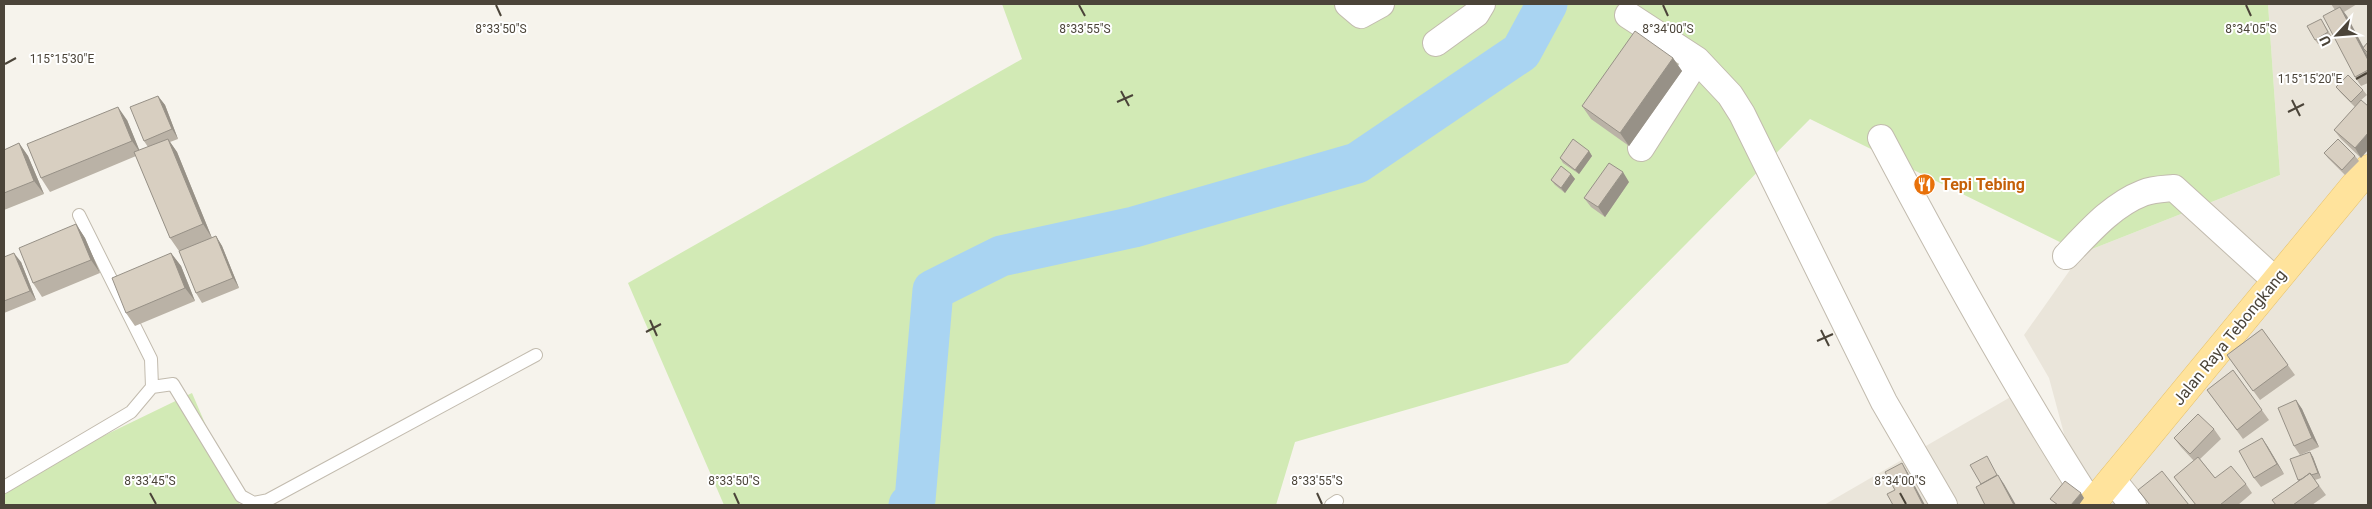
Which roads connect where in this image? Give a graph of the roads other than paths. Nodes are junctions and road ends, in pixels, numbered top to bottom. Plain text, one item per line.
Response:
1 (1348, 4) edge
2 (1381, 4) edge
3 (1482, 4) edge
4 (1628, 15) dead end
5 (1436, 43) dead end
6 (1697, 60) junction
7 (1881, 138) dead end
8 (1642, 148) dead end
9 (2368, 169) edge
10 (79, 215) dead end
11 (2066, 256) dead end
12 (2275, 280) junction
13 (536, 355) dead end
14 (152, 387) junction
15 (2112, 479) junction
16 (4, 487) edge
17 (1944, 505) edge
18 (2091, 505) edge
19 (2133, 505) edge

1 - 2 street
3 - 5 street
4 - 6 street
6 - 8 street
6 - 17 street
7 - 18 street
9 - 12 main road, Jalan Raya Tebongkang
10 - 14 lane
11 - 12 street
12 - 15 main road, Jalan Raya Tebongkang
13 - 14 lane
14 - 16 lane
15 - 18 main road, Jalan Raya Tebongkang
15 - 19 street

